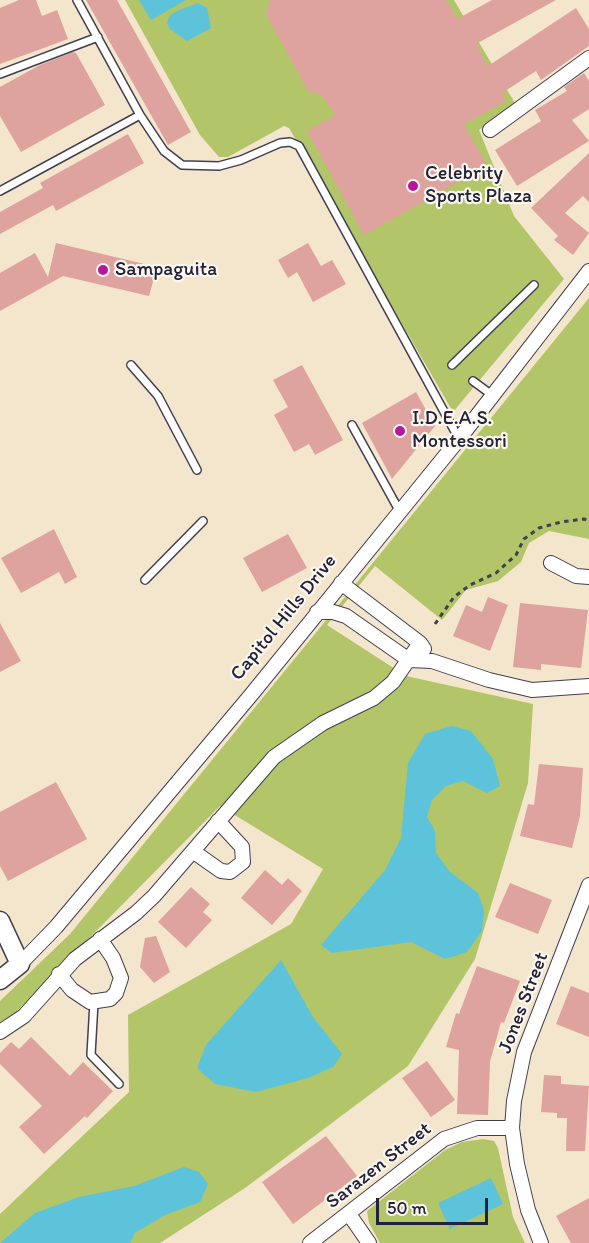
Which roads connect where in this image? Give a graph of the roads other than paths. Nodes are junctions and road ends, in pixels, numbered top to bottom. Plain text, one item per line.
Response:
1 (77, 0) edge
2 (98, 37) junction
3 (589, 58) edge
4 (0, 74) edge
5 (140, 115) junction
6 (489, 130) dead end
7 (0, 191) edge
8 (589, 271) edge
9 (534, 285) dead end
10 (131, 365) dead end
11 (452, 365) dead end
12 (473, 381) dead end
13 (492, 395) junction
14 (352, 424) dead end
15 (459, 439) junction
16 (197, 470) dead end
17 (399, 512) junction
18 (203, 521) dead end
19 (551, 563) dead end
20 (589, 577) edge
21 (145, 580) dead end
22 (341, 584) junction
23 (317, 612) junction
24 (420, 643) junction
25 (409, 660) junction
26 (432, 661) junction
27 (589, 686) edge
28 (218, 821) junction
29 (194, 852) junction
30 (589, 885) edge
31 (0, 921) edge
32 (583, 925) edge
33 (100, 939) junction
34 (20, 964) junction
35 (59, 974) junction
36 (0, 980) edge
37 (94, 1002) junction
38 (0, 1032) edge
39 (119, 1083) dead end
40 (512, 1128) junction
41 (349, 1214) junction
42 (310, 1243) edge
43 (369, 1243) edge
44 (541, 1243) edge

1 - 2 lane
2 - 4 lane
2 - 5 lane
3 - 6 street
5 - 7 lane
5 - 15 lane
8 - 13 street, Capitol Hills Drive
9 - 11 lane
10 - 16 lane
12 - 13 lane
13 - 15 street, Capitol Hills Drive
14 - 17 lane
15 - 17 street, Capitol Hills Drive
17 - 22 street, Capitol Hills Drive
18 - 21 lane
19 - 20 street
22 - 23 street, Capitol Hills Drive
22 - 24 street
23 - 25 street
23 - 34 street, Capitol Hills Drive
24 - 25 street
24 - 26 street
25 - 26 street
25 - 28 street
26 - 27 street
28 - 29 street
28 - 29 street
29 - 33 street
30 - 32 street, Jones Street
31 - 34 street
32 - 40 street, Jones Street
33 - 35 street
33 - 37 street
34 - 36 street, Capitol Hills Drive
35 - 37 street
35 - 38 street
37 - 39 lane
40 - 41 street, Sarazen Street
40 - 44 street, Jones Street
41 - 42 street, Sarazen Street
41 - 43 street

